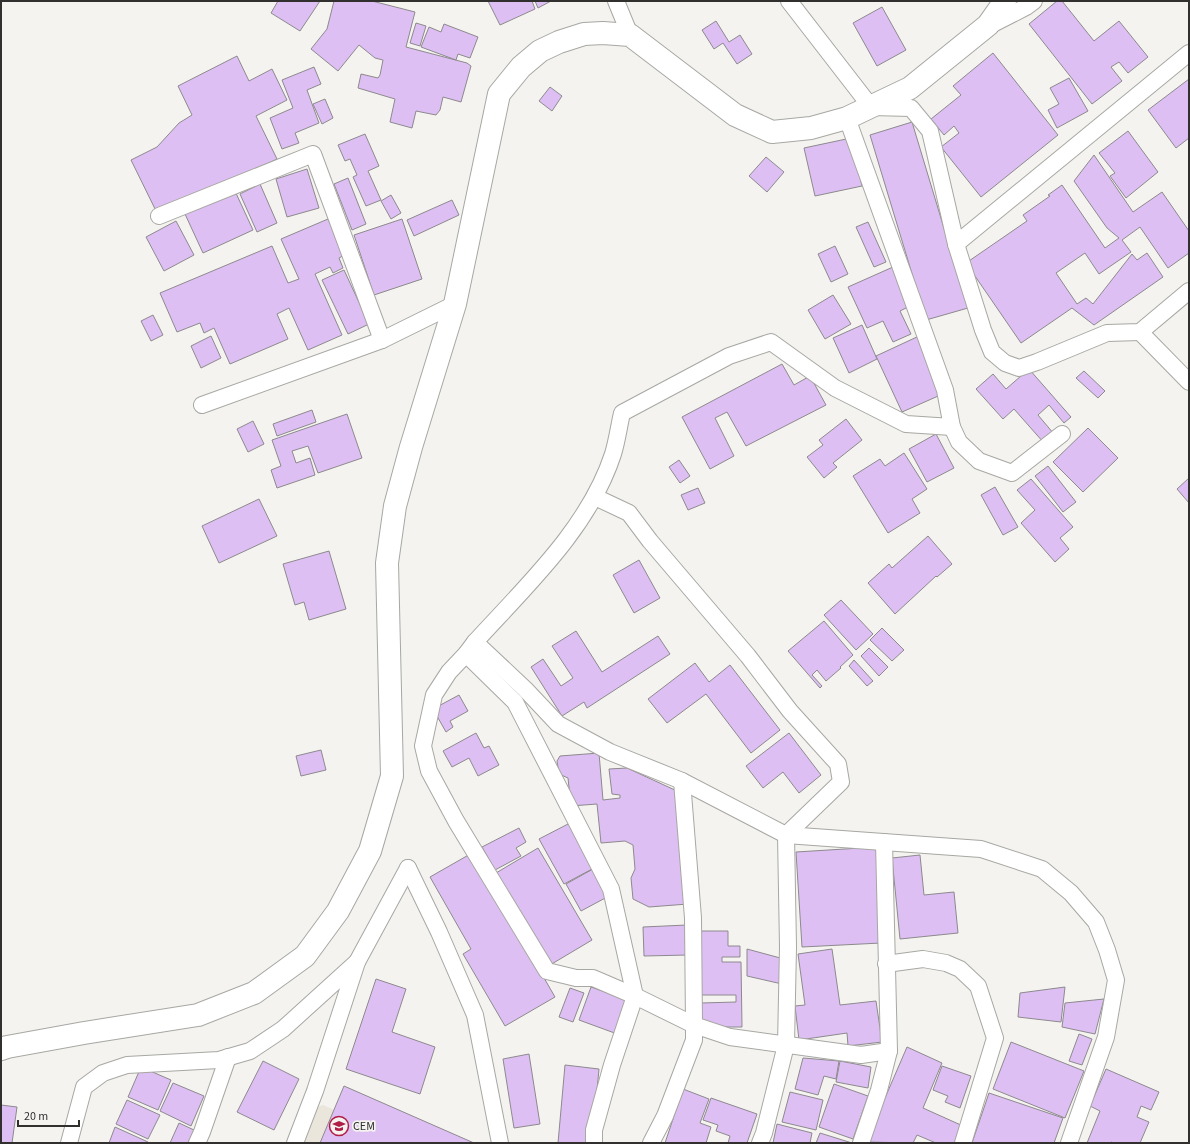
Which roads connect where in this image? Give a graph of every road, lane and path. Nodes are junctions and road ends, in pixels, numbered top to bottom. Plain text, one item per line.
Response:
1 (616, 1) edge
2 (789, 1) edge
3 (1005, 1) edge
4 (1034, 1) edge
5 (986, 28) junction
6 (630, 35) junction
7 (1189, 52) edge
8 (871, 107) junction
9 (847, 118) junction
10 (159, 216) dead end
11 (956, 244) junction
12 (1189, 291) edge
13 (455, 304) junction
14 (1140, 332) junction
15 (382, 340) junction
16 (1189, 382) edge
17 (202, 405) dead end
18 (952, 427) junction
19 (1062, 434) dead end
20 (595, 497) junction
21 (470, 648) junction
22 (682, 781) junction
23 (786, 835) junction
24 (884, 842) junction
25 (357, 962) junction
26 (886, 964) junction
27 (636, 996) junction
28 (694, 1025) junction
29 (786, 1046) junction
30 (1, 1049) edge
31 (889, 1051) junction
32 (228, 1057) junction
33 (69, 1143) edge
34 (197, 1143) edge
35 (295, 1143) edge
36 (500, 1143) edge
37 (594, 1143) edge
38 (651, 1143) edge
39 (760, 1143) edge
40 (861, 1143) edge
41 (963, 1143) edge
42 (1069, 1143) edge

1 - 6 street
2 - 8 street
3 - 5 main road
4 - 5 street
5 - 8 main road
6 - 9 main road
6 - 13 main road
7 - 11 street
8 - 9 main road
8 - 11 street
9 - 18 street
10 - 15 street
11 - 14 street
12 - 14 street
13 - 15 street
13 - 30 main road
14 - 16 street
15 - 17 street
18 - 19 street
18 - 20 street
20 - 21 street
20 - 23 street
21 - 22 street
21 - 27 street
21 - 27 street
22 - 23 street
22 - 28 street
23 - 24 street
23 - 29 street
24 - 26 street
24 - 42 street
25 - 32 street
25 - 35 street
25 - 36 street
26 - 31 street
26 - 41 street
27 - 28 street
27 - 37 street
28 - 29 street
28 - 38 street
29 - 31 street
29 - 39 street
31 - 40 street
32 - 33 street
32 - 34 street

